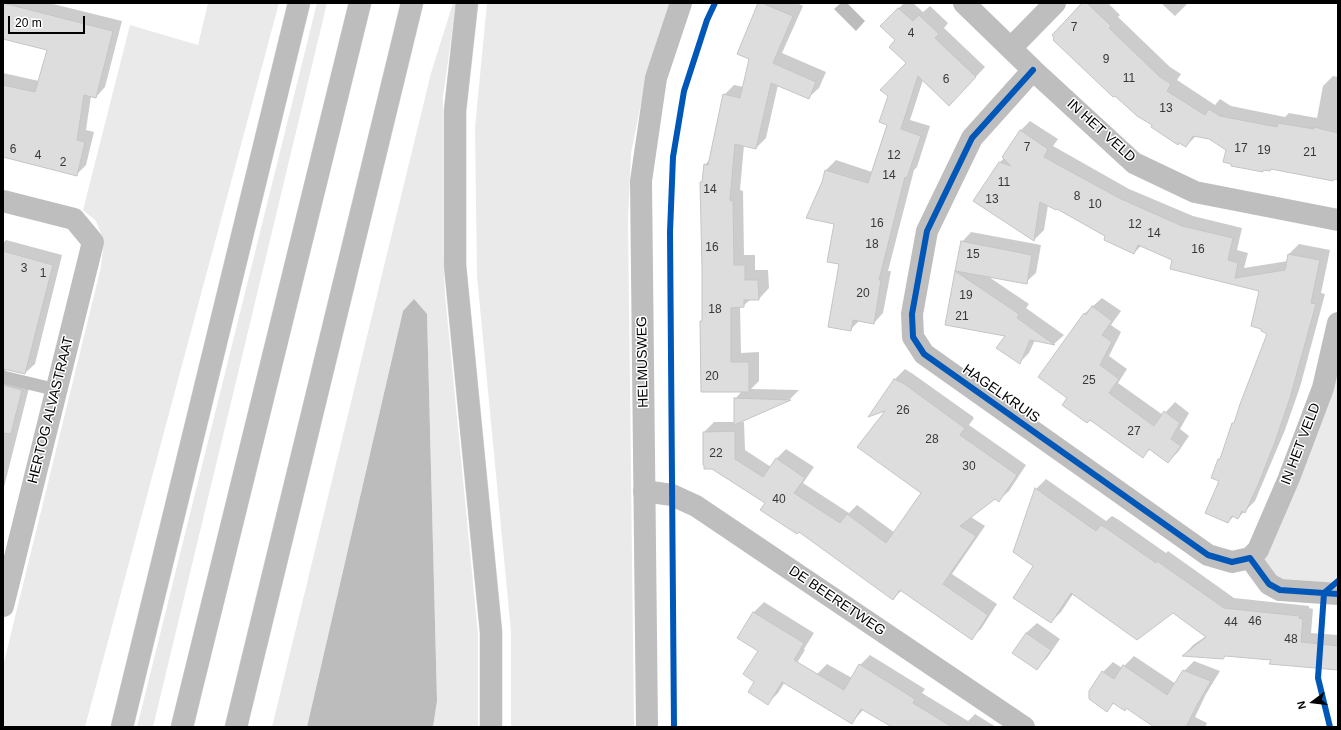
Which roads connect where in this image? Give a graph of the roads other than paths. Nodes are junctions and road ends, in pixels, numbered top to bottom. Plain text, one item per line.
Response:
1 (299, 3) edge
2 (360, 3) edge
3 (412, 3) edge
4 (467, 3) edge
5 (681, 3) edge
6 (964, 3) edge
7 (1054, 3) edge
8 (1011, 48) junction
9 (1033, 70) junction
10 (3, 201) edge
11 (1338, 220) edge
12 (1338, 323) edge
13 (3, 377) edge
14 (57, 390) junction
15 (644, 491) junction
16 (1250, 558) junction
17 (1338, 594) edge
18 (3, 606) edge
19 (122, 727) edge
20 (182, 727) edge
21 (236, 727) edge
22 (491, 727) edge
23 (647, 727) edge
24 (1024, 727) edge

1 - 19 highway
2 - 20 highway
3 - 21 highway
4 - 22 highway
5 - 15 street, HELMUSWEG
6 - 8 street, IN HET VELD
7 - 8 street
8 - 9 street, IN HET VELD
9 - 11 street, IN HET VELD
9 - 16 street, HAGELKRUIS
10 - 14 street, HERTOG ALVASTRAAT
12 - 16 street, IN HET VELD
13 - 14 lane
14 - 18 street, HERTOG ALVASTRAAT
15 - 23 street, HELMUSWEG
15 - 24 street, DE BEERETWEG
16 - 17 street

